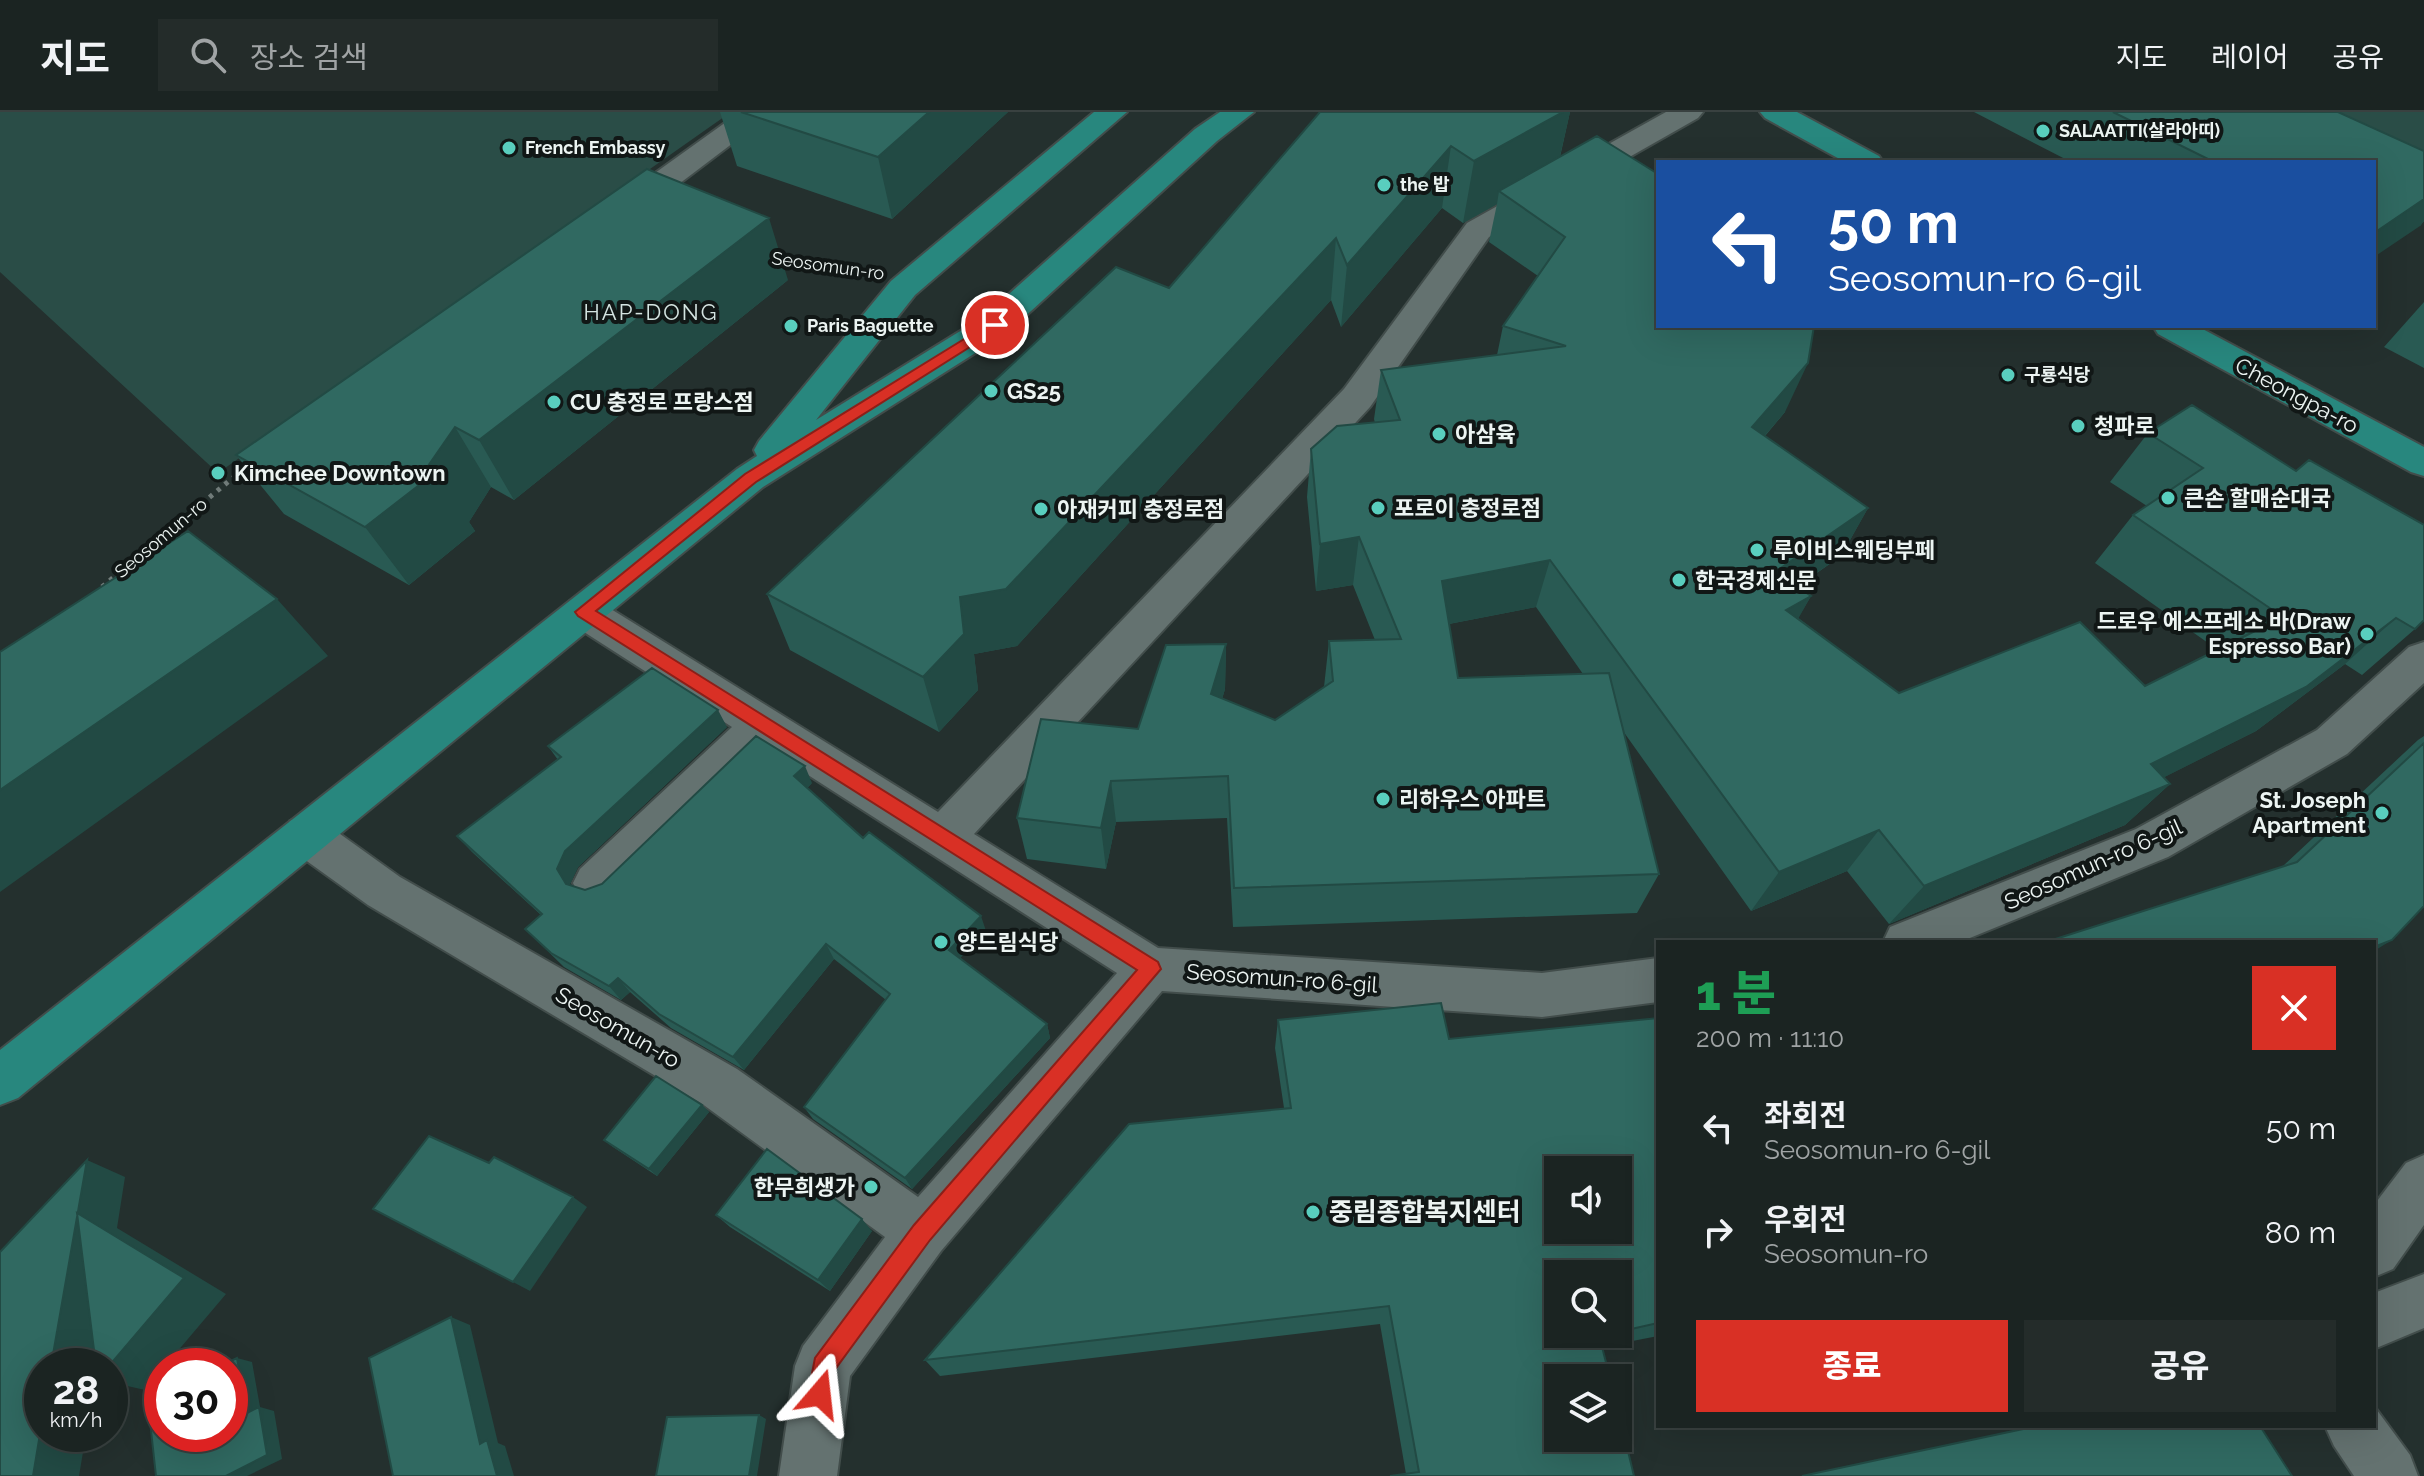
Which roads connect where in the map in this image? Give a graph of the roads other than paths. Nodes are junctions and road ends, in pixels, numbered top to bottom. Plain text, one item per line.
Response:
1 (759, 112) edge
2 (1112, 112) edge
3 (1239, 112) edge
4 (1688, 112) edge
5 (1775, 112) edge
6 (1864, 160) edge
7 (627, 208) edge
8 (2174, 328) edge
9 (2424, 463) edge
10 (750, 478) junction
11 (584, 612) junction
12 (2424, 658) edge
13 (764, 723) junction
14 (306, 835) junction
15 (944, 836) junction
16 (596, 883) edge
17 (1912, 940) edge
18 (1151, 969) junction
19 (1656, 980) edge
20 (0, 1081) edge
21 (2424, 1181) edge
22 (922, 1232) junction
23 (2376, 1247) edge
24 (2424, 1301) edge
25 (2376, 1320) edge
26 (2355, 1428) edge
27 (808, 1476) edge
28 (2389, 1476) edge

1 - 7 street
2 - 10 main road, Seosomun-ro
3 - 10 main road, Seosomun-ro
4 - 15 street
5 - 6 main road
8 - 9 main road, Cheongpa-ro
10 - 11 main road, Seosomun-ro
11 - 13 street, Seosomun-ro 6-gil
11 - 14 main road, Seosomun-ro
12 - 17 street, Seosomun-ro 6-gil
13 - 15 street, Seosomun-ro 6-gil
13 - 16 street
14 - 20 main road, Seosomun-ro
14 - 22 street, Seosomun-ro
15 - 18 street, Seosomun-ro 6-gil
18 - 19 street, Seosomun-ro 6-gil
18 - 22 street
21 - 23 street
22 - 27 street
24 - 25 street
26 - 28 street

